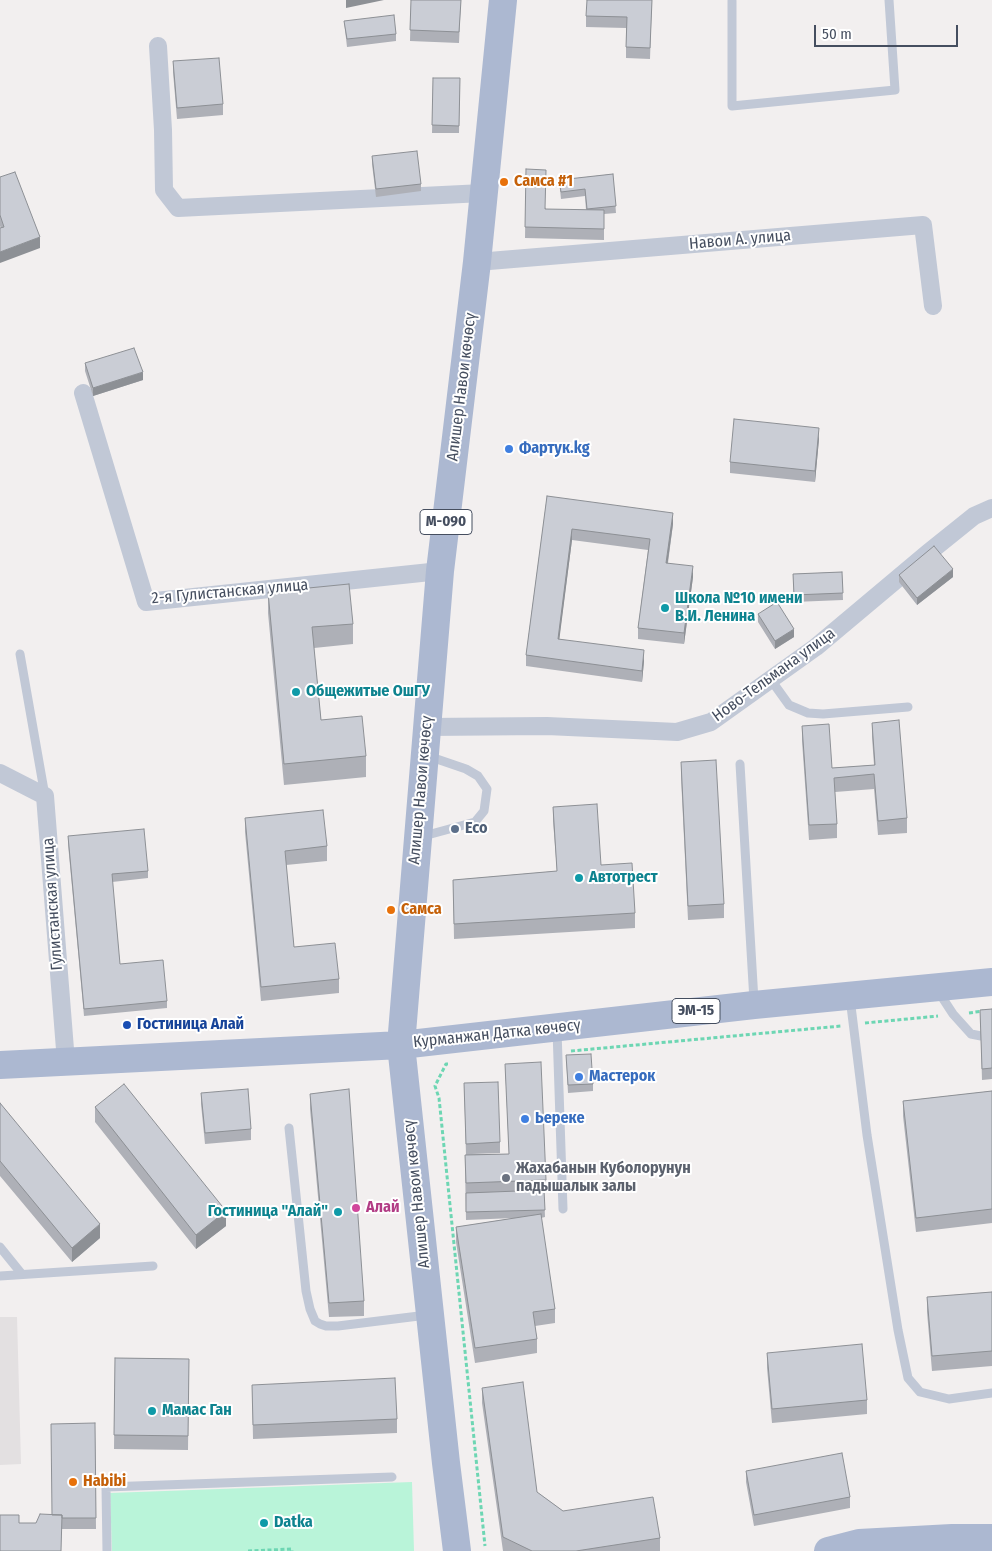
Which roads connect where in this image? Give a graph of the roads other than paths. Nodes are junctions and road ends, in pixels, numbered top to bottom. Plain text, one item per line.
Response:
1 (503, 0) edge
2 (889, 0) edge
3 (732, 1) edge
4 (158, 46) dead end
5 (483, 193) junction
6 (477, 262) junction
7 (933, 306) dead end
8 (83, 392) dead end
9 (992, 508) edge
10 (440, 571) junction
11 (20, 654) dead end
12 (771, 680) junction
13 (908, 707) dead end
14 (426, 727) junction
15 (424, 755) junction
16 (740, 764) dead end
17 (0, 773) edge
18 (45, 796) junction
19 (418, 837) junction
20 (992, 982) edge
21 (936, 987) junction
22 (850, 996) junction
23 (754, 1005) junction
24 (981, 1036) edge
25 (557, 1040) junction
26 (401, 1045) junction
27 (66, 1062) junction
28 (0, 1066) edge
29 (289, 1128) dead end
30 (563, 1209) dead end
31 (0, 1247) edge
32 (152, 1266) dead end
33 (21, 1273) junction
34 (0, 1276) edge
35 (429, 1315) junction
36 (992, 1393) edge
37 (392, 1477) dead end
38 (992, 1538) edge
39 (952, 1544) edge
40 (107, 1551) edge
41 (457, 1551) edge
42 (828, 1551) edge

1 - 5 main road, Алишер Навои көчөсү / М-090
2 - 3 lane
4 - 5 street
5 - 6 main road, Алишер Навои көчөсү / М-090
6 - 7 street, Навои А. улица
6 - 10 main road, Алишер Навои көчөсү / М-090
8 - 10 street, 2-я Гулистанская улица
9 - 12 street, Ново-Тельмана улица
10 - 14 main road, Алишер Навои көчөсү / М-090
11 - 18 lane
12 - 13 lane
12 - 14 street, Ново-Тельмана улица
14 - 15 main road, Алишер Навои көчөсү / М-090
15 - 19 main road, Алишер Навои көчөсү / М-090
15 - 19 lane
16 - 23 lane
17 - 18 street
18 - 27 street, Гулистанская улица
19 - 26 main road, Алишер Навои көчөсү / М-090
20 - 21 main road, Курманжан Датка көчөсү / ЭМ-15
21 - 22 main road, Курманжан Датка көчөсү / ЭМ-15
21 - 24 lane
22 - 23 main road, Курманжан Датка көчөсү / ЭМ-15
22 - 36 lane
23 - 25 main road, Курманжан Датка көчөсү / ЭМ-15
25 - 26 main road, Курманжан Датка көчөсү / ЭМ-15
25 - 30 lane
26 - 27 main road, Курманжан Датка көчөсү
26 - 35 main road, Алишер Навои көчөсү
27 - 28 main road, Курманжан Датка көчөсү
29 - 35 lane
31 - 33 lane
32 - 33 lane
33 - 34 lane
35 - 41 main road, Алишер Навои көчөсү
37 - 40 lane
38 - 39 main road
39 - 42 main road

